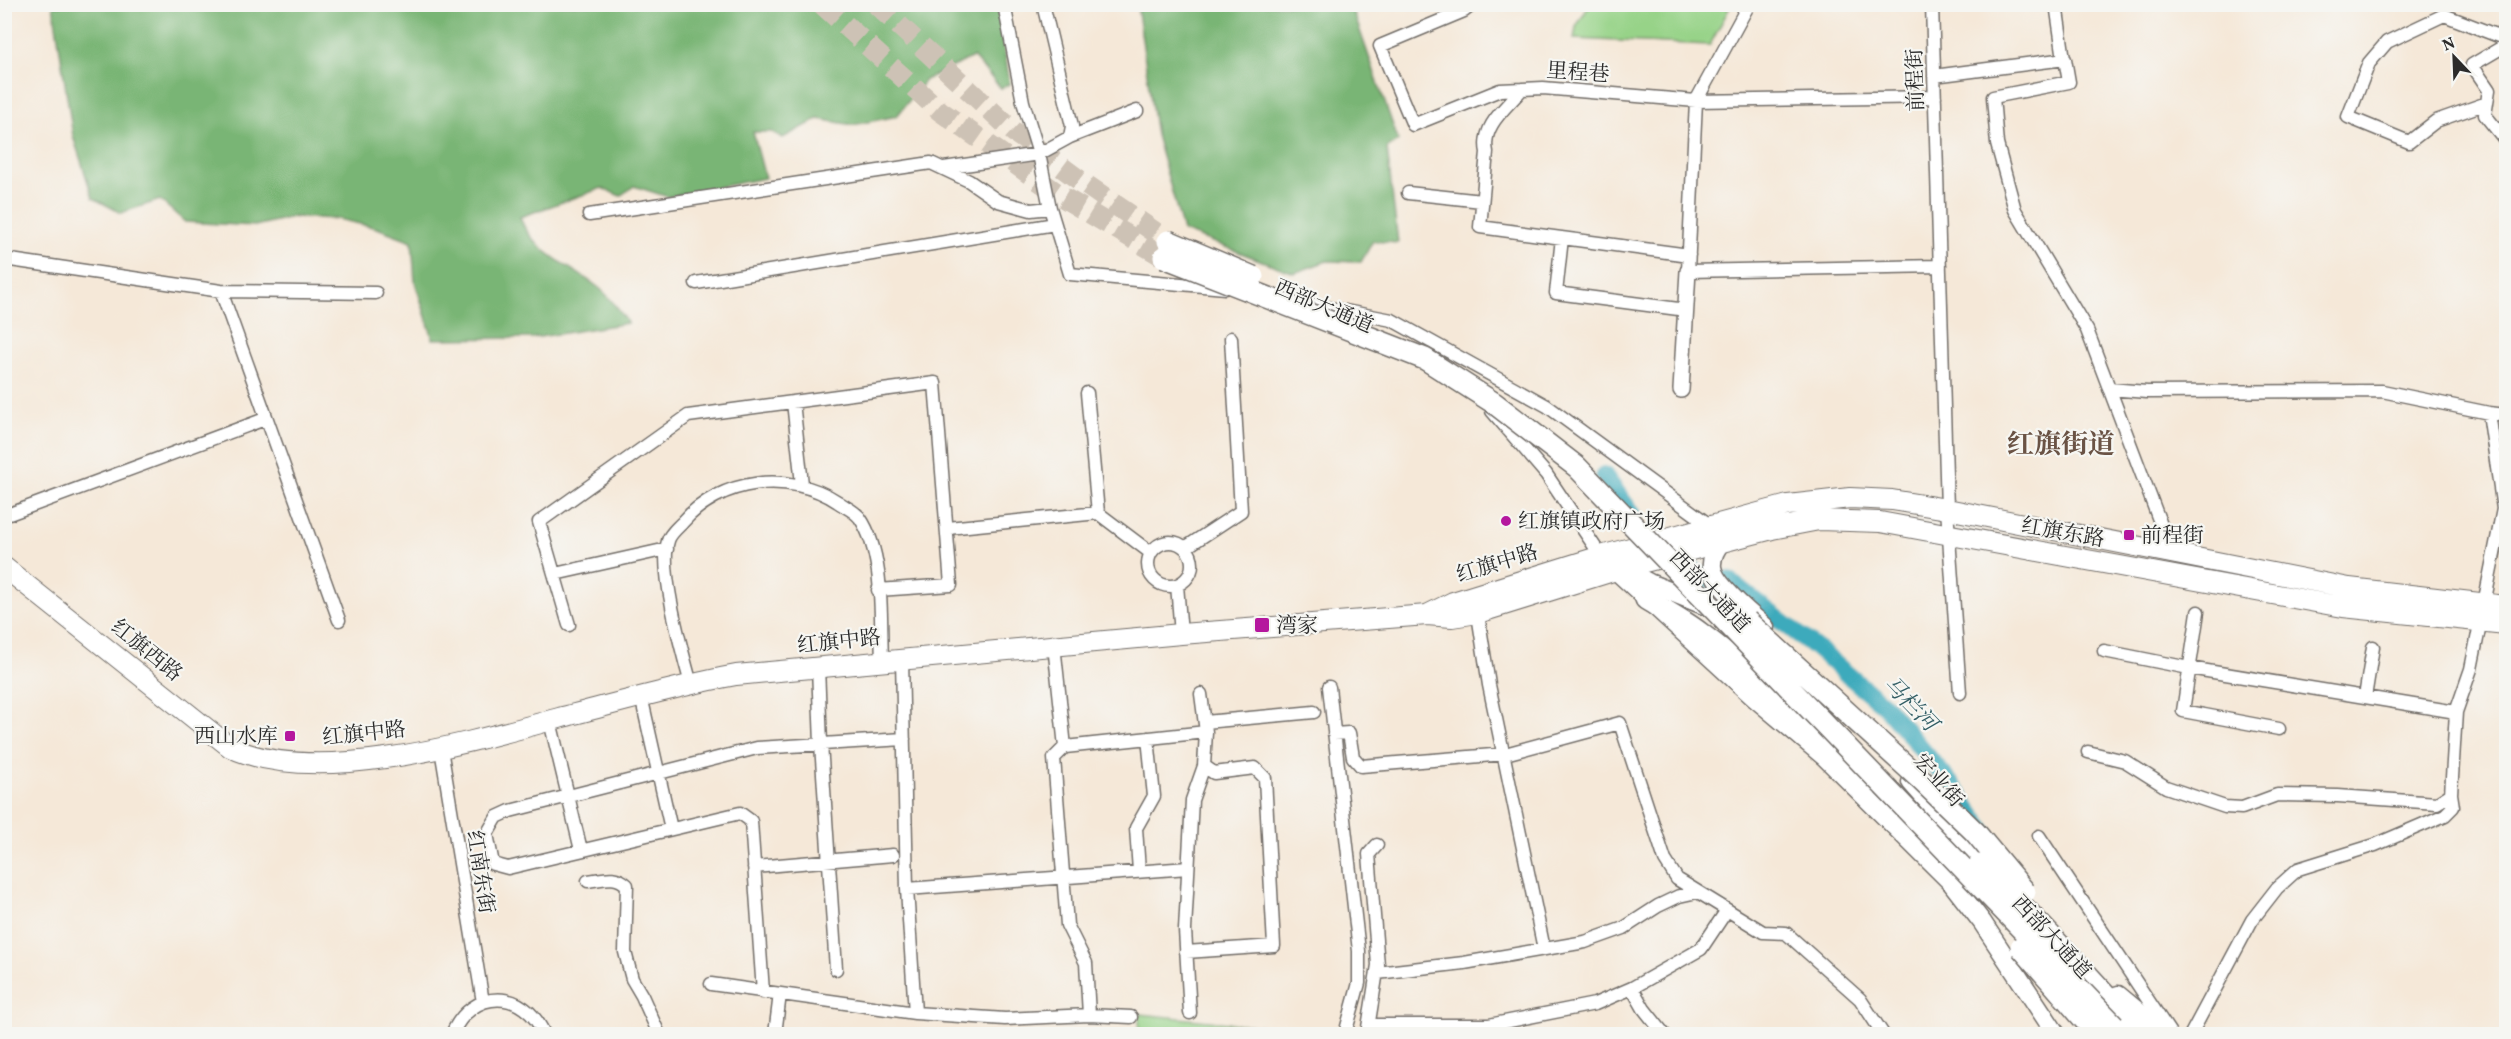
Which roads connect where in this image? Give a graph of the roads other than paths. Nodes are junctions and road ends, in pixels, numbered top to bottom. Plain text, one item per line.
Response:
1 (1004, 4) edge
2 (1043, 4) edge
3 (1473, 4) edge
4 (1749, 4) edge
5 (1932, 4) edge
6 (2056, 4) edge
7 (2506, 39) edge
8 (2506, 45) edge
9 (2064, 59) junction
10 (1934, 76) junction
11 (1522, 89) junction
12 (1935, 97) junction
13 (1696, 101) junction
14 (2487, 103) junction
15 (1137, 111) dead end
16 (1070, 137) junction
17 (2506, 141) edge
18 (1040, 153) junction
19 (943, 169) junction
20 (1408, 193) dead end
21 (1482, 201) junction
22 (1050, 208) junction
23 (589, 215) dead end
24 (1055, 224) junction
25 (1562, 238) junction
26 (4, 259) edge
27 (1688, 263) junction
28 (1940, 266) junction
29 (696, 283) dead end
30 (221, 291) junction
31 (376, 293) dead end
32 (1686, 310) junction
33 (1231, 338) dead end
34 (1435, 344) junction
35 (2109, 389) junction
36 (1680, 390) dead end
37 (1087, 393) dead end
38 (793, 402) junction
39 (2489, 413) junction
40 (2506, 415) edge
41 (265, 419) junction
42 (802, 484) junction
43 (1947, 509) junction
44 (1098, 513) junction
45 (4, 516) edge
46 (948, 528) junction
47 (1712, 531) junction
48 (1949, 535) junction
49 (1185, 548) junction
50 (667, 549) junction
51 (1152, 553) junction
52 (2172, 554) junction
53 (1617, 562) junction
54 (4, 567) edge
55 (555, 574) junction
56 (1177, 585) junction
57 (878, 590) junction
58 (1646, 599) junction
59 (1477, 604) junction
60 (2506, 606) edge
61 (2198, 612) dead end
62 (2483, 613) junction
63 (339, 620) dead end
64 (1756, 624) junction
65 (2506, 624) edge
66 (569, 625) dead end
67 (1181, 634) junction
68 (1054, 645) junction
69 (2373, 647) dead end
70 (2104, 651) dead end
71 (902, 659) junction
72 (882, 660) junction
73 (818, 667) junction
74 (2190, 668) junction
75 (691, 684) junction
76 (1329, 687) dead end
77 (1960, 693) dead end
78 (1202, 694) dead end
79 (640, 696) junction
80 (2365, 697) junction
81 (1314, 712) dead end
82 (2456, 712) junction
83 (550, 721) junction
84 (1206, 727) junction
85 (2279, 729) dead end
86 (1334, 734) junction
87 (1148, 738) junction
88 (904, 739) junction
89 (821, 744) junction
90 (1065, 747) junction
91 (441, 749) junction
92 (2088, 752) dead end
93 (1505, 754) junction
94 (265, 760) joint
95 (1204, 766) junction
96 (658, 773) junction
97 (2451, 795) junction
98 (569, 796) junction
99 (1923, 825) junction
100 (671, 829) junction
101 (2039, 836) dead end
102 (1377, 845) dead end
103 (581, 850) junction
104 (893, 855) dead end
105 (828, 860) junction
106 (1957, 860) junction
107 (754, 867) junction
108 (1188, 868) junction
109 (1139, 871) junction
110 (1063, 877) junction
111 (588, 881) dead end
112 (908, 889) junction
113 (1697, 892) junction
114 (2023, 900) junction
115 (1727, 910) junction
116 (1982, 922) junction
117 (1544, 949) junction
118 (1186, 952) junction
119 (836, 969) dead end
120 (1377, 974) junction
121 (711, 984) dead end
122 (1632, 988) junction
123 (2101, 990) junction
124 (763, 992) junction
125 (780, 994) junction
126 (483, 1002) junction
127 (915, 1013) junction
128 (1190, 1013) dead end
129 (1089, 1015) junction
130 (1131, 1017) dead end
131 (1369, 1030) edge
132 (2051, 1032) edge
133 (2160, 1034) edge
134 (452, 1035) edge
135 (544, 1035) edge
136 (660, 1035) edge
137 (775, 1035) edge
138 (1345, 1035) edge
139 (1664, 1035) edge
140 (1883, 1035) edge
141 (2097, 1035) edge
142 (2123, 1035) edge
143 (2191, 1035) edge

1 - 18 street
2 - 16 street
3 - 11 street, 里程巷
4 - 13 street
5 - 10 street, 前程街
6 - 9 street
7 - 14 street
8 - 14 street
9 - 10 street
9 - 35 street
10 - 12 street, 前程街
11 - 13 street, 里程巷
11 - 21 street
12 - 13 street, 里程巷
12 - 28 street, 前程街
13 - 27 street
14 - 17 street
15 - 16 street
16 - 18 street
18 - 19 street
18 - 22 street
19 - 22 street
19 - 23 street
20 - 21 street
21 - 25 street
22 - 24 street
24 - 29 street
24 - 34 street
25 - 27 street
25 - 32 street
26 - 30 street
27 - 28 street
27 - 32 street
28 - 43 street, 前程街
30 - 31 street
30 - 41 street
32 - 36 street
33 - 49 street
34 - 47 street
34 - 53 street
35 - 39 street
35 - 52 street
37 - 44 street
38 - 42 street
38 - 46 street
38 - 55 street
39 - 40 street
39 - 62 street
41 - 45 street
41 - 63 street
42 - 50 street
42 - 57 street
43 - 47 main road, 红旗东路
43 - 48 street, 前程街
43 - 52 main road, 红旗东路
44 - 46 street
44 - 51 street
46 - 57 street
47 - 48 main road, 红旗东路
47 - 53 main road, 红旗东路
47 - 64 main road, 宏业街
48 - 62 main road, 红旗东路
48 - 77 street, 前程街
49 - 51 street
49 - 56 street
50 - 55 street
50 - 75 street
51 - 56 street
52 - 62 main road, 红旗东路
53 - 58 main road
53 - 59 main road, 红旗中路
53 - 64 main road, bridge
54 - 94 main road, 红旗西路
55 - 66 street
56 - 67 street
57 - 72 street
58 - 99 highway, bridge
58 - 116 main road
59 - 67 main road, 红旗中路
59 - 93 street
60 - 62 main road, 红旗东路
61 - 74 street
62 - 65 main road, 红旗东路
62 - 82 street
64 - 114 main road, 宏业街
64 - 123 highway, bridge
67 - 68 main road, 红旗中路
68 - 71 main road, 红旗中路
68 - 90 street
69 - 80 street
70 - 74 street
71 - 72 main road, 红旗中路
71 - 88 street
72 - 73 main road, 红旗中路
73 - 75 main road, 红旗中路
73 - 89 street
74 - 80 street
74 - 85 street
75 - 79 main road, 红旗中路
76 - 86 street
78 - 84 street
79 - 83 main road, 红旗中路
79 - 96 street
80 - 82 street
81 - 84 street
82 - 97 street
83 - 91 main road, 红旗中路
83 - 98 street
84 - 87 street
84 - 95 street
86 - 93 street
86 - 138 street
87 - 90 street
87 - 109 street
88 - 89 street
88 - 112 street
89 - 96 street
89 - 105 street
90 - 110 street
91 - 94 main road, 红旗中路
91 - 126 street, 红南东街
92 - 97 street
93 - 113 street
93 - 117 street
95 - 108 street
95 - 118 street
96 - 98 street
96 - 100 street
97 - 143 street
98 - 103 street
98 - 103 street
99 - 106 highway, 西部大通道, bridge
99 - 123 highway, 西部大通道, bridge
100 - 103 street
100 - 107 street
101 - 133 street
102 - 120 street
104 - 105 street
105 - 107 street
105 - 119 street
106 - 141 highway, bridge
106 - 142 highway, 西部大通道, bridge
107 - 124 street
108 - 109 street
108 - 118 street
109 - 110 street
110 - 112 street
110 - 129 street
111 - 136 street
112 - 127 street
113 - 115 street
113 - 117 street
114 - 116 main road
114 - 133 main road, 宏业街
115 - 122 street
115 - 140 street
116 - 132 main road
117 - 120 street
118 - 128 street
120 - 131 street
121 - 124 street
122 - 131 street
122 - 139 street
123 - 133 highway, 西部大通道
124 - 125 street
125 - 127 street
125 - 137 street
126 - 134 street
126 - 135 street
127 - 129 street
129 - 130 street

